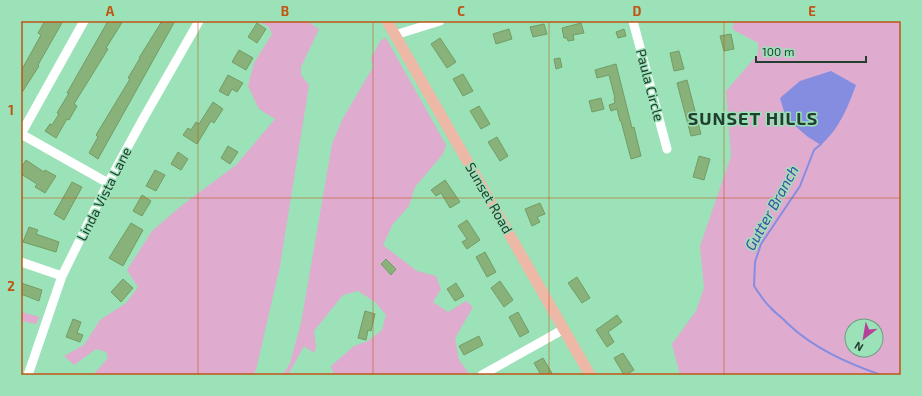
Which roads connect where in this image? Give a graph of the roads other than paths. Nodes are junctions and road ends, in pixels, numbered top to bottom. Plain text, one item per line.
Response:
1 (84, 21) edge
2 (199, 21) edge
3 (387, 21) edge
4 (440, 21) edge
5 (633, 21) edge
6 (395, 34) junction
7 (21, 134) edge
8 (667, 149) dead end
9 (108, 184) junction
10 (21, 262) edge
11 (62, 276) junction
12 (564, 329) junction
13 (28, 375) edge
14 (482, 375) edge
15 (590, 375) edge

1 - 7 street
2 - 9 street, Linda Vista Lane
3 - 6 main road, Sunset Road
4 - 6 street
5 - 8 street, Paula Circle
6 - 12 main road, Sunset Road
7 - 9 street
9 - 11 street, Linda Vista Lane
10 - 11 street
11 - 13 street, Linda Vista Lane
12 - 14 street
12 - 15 main road, Sunset Road

